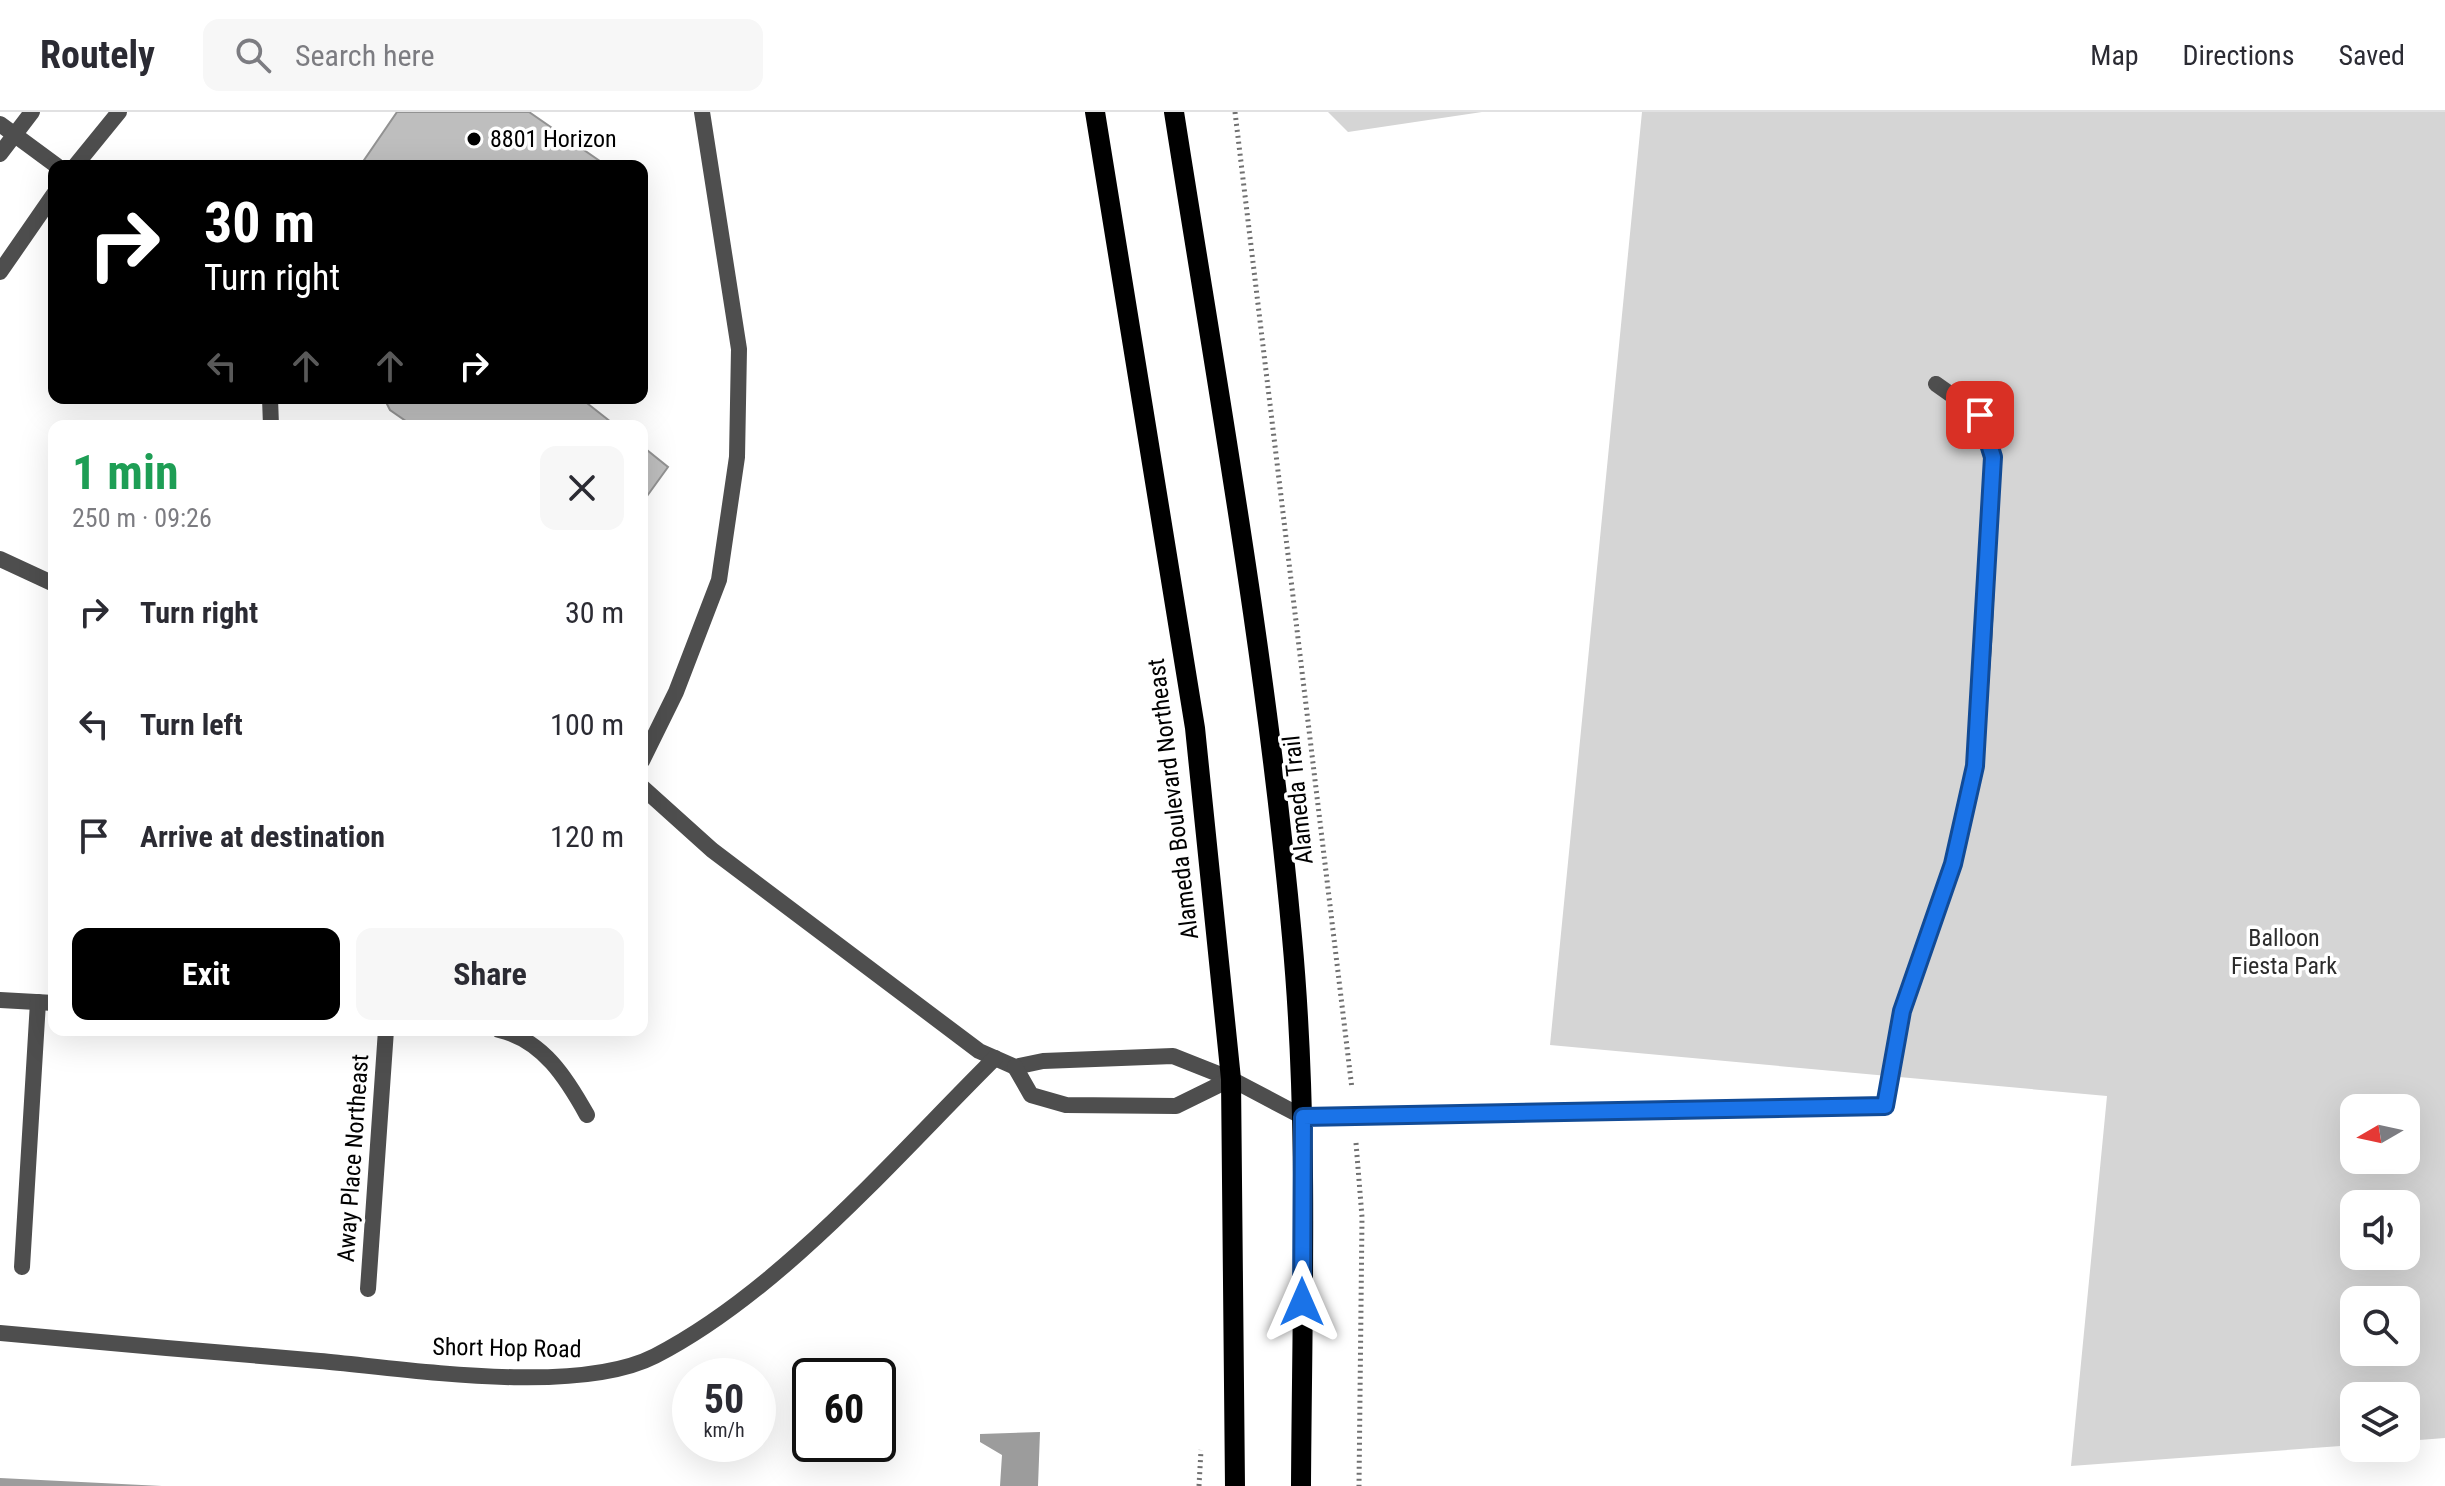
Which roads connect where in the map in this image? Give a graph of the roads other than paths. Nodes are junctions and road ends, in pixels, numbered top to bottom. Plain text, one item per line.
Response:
1 (32, 112) edge
2 (119, 112) edge
3 (702, 112) edge
4 (1095, 112) edge
5 (1174, 112) edge
6 (7, 130) edge
7 (0, 154) edge
8 (49, 160) edge
9 (80, 160) edge
10 (48, 203) edge
11 (0, 272) edge
12 (1936, 384) dead end
13 (0, 559) edge
14 (48, 581) edge
15 (648, 749) edge
16 (648, 792) edge
17 (0, 1000) edge
18 (46, 1003) edge
19 (386, 1036) edge
20 (516, 1036) edge
21 (995, 1058) junction
22 (1015, 1067) junction
23 (1231, 1079) junction
24 (587, 1115) dead end
25 (1303, 1117) junction
26 (22, 1267) dead end
27 (368, 1289) dead end
28 (0, 1333) edge
29 (1235, 1486) edge
30 (1301, 1486) edge

1 - 6 street
2 - 9 street
3 - 15 street
4 - 23 main road, Alameda Boulevard Northeast
5 - 25 main road
6 - 7 street
6 - 8 street
10 - 11 street
12 - 25 street
13 - 14 street
16 - 21 street
17 - 18 street
18 - 26 street
19 - 27 street, Away Place Northeast
20 - 24 street
21 - 22 street
21 - 28 street, Short Hop Road
22 - 23 street
22 - 23 street
23 - 25 street
23 - 29 main road, Alameda Boulevard Northeast
25 - 30 main road

